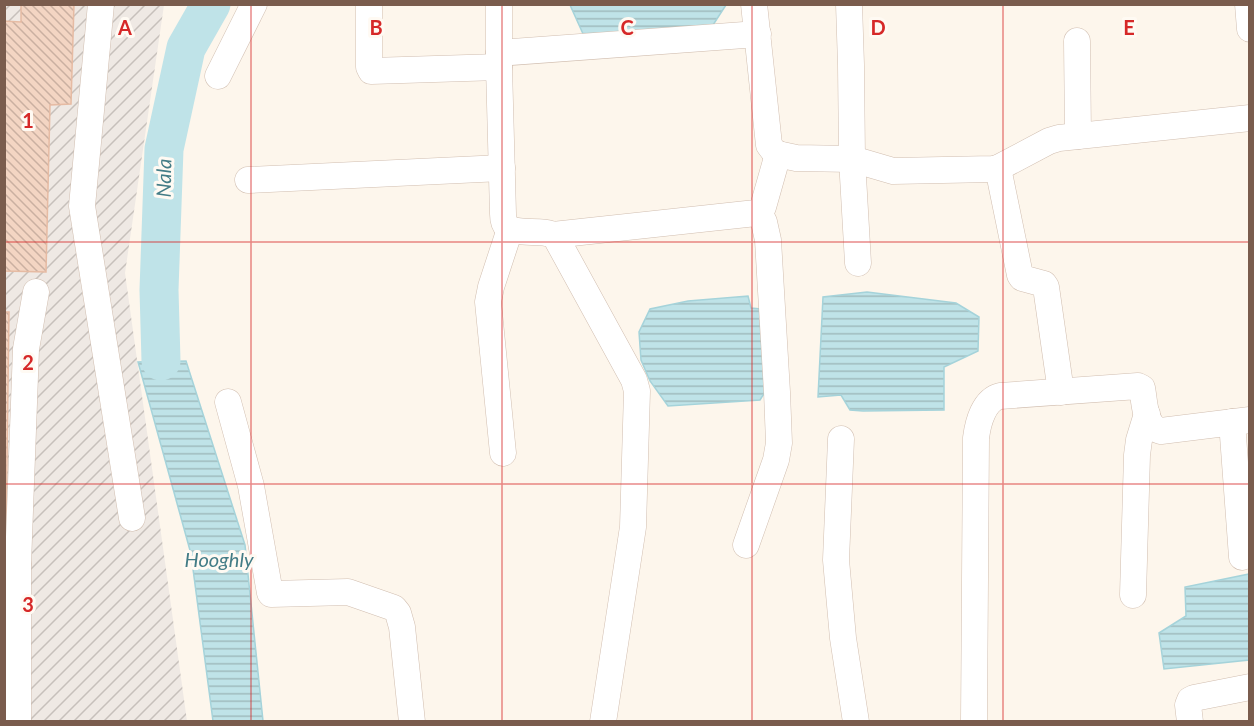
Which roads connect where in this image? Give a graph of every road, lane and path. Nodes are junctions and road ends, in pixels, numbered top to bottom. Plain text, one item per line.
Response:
1 (101, 4) edge
2 (254, 4) edge
3 (369, 4) edge
4 (499, 4) edge
5 (754, 4) edge
6 (849, 4) edge
7 (1248, 4) edge
8 (1250, 29) edge
9 (758, 34) junction
10 (1077, 41) dead end
11 (499, 60) junction
12 (218, 76) dead end
13 (1250, 118) edge
14 (1078, 135) junction
15 (778, 154) junction
16 (852, 159) junction
17 (502, 168) junction
18 (998, 168) junction
19 (248, 180) dead end
20 (759, 212) junction
21 (510, 229) junction
22 (553, 235) junction
23 (858, 263) dead end
24 (36, 292) dead end
25 (1061, 392) junction
26 (228, 402) dead end
27 (1147, 414) junction
28 (1241, 421) edge
29 (841, 439) dead end
30 (503, 453) dead end
31 (132, 518) dead end
32 (746, 545) dead end
33 (1242, 557) dead end
34 (11, 563) edge
35 (1133, 595) dead end
36 (1250, 687) edge
37 (18, 722) edge
38 (412, 722) edge
39 (603, 722) edge
40 (856, 722) edge
41 (974, 722) edge
42 (1190, 722) edge

1 - 31 street
2 - 12 street
3 - 11 street
4 - 11 street
5 - 9 street
6 - 16 street
7 - 8 street
9 - 11 street
9 - 15 street
10 - 14 street
11 - 17 street
13 - 14 street
14 - 18 street
15 - 16 street
15 - 20 street
16 - 18 street
16 - 23 street
17 - 19 street
17 - 21 street
18 - 25 street
20 - 22 street
20 - 32 street
21 - 22 street
21 - 30 street
22 - 39 street
24 - 34 street
25 - 27 street
25 - 41 street
26 - 38 street
27 - 28 street
27 - 35 street
28 - 33 street
29 - 40 street
34 - 37 street
36 - 42 street

